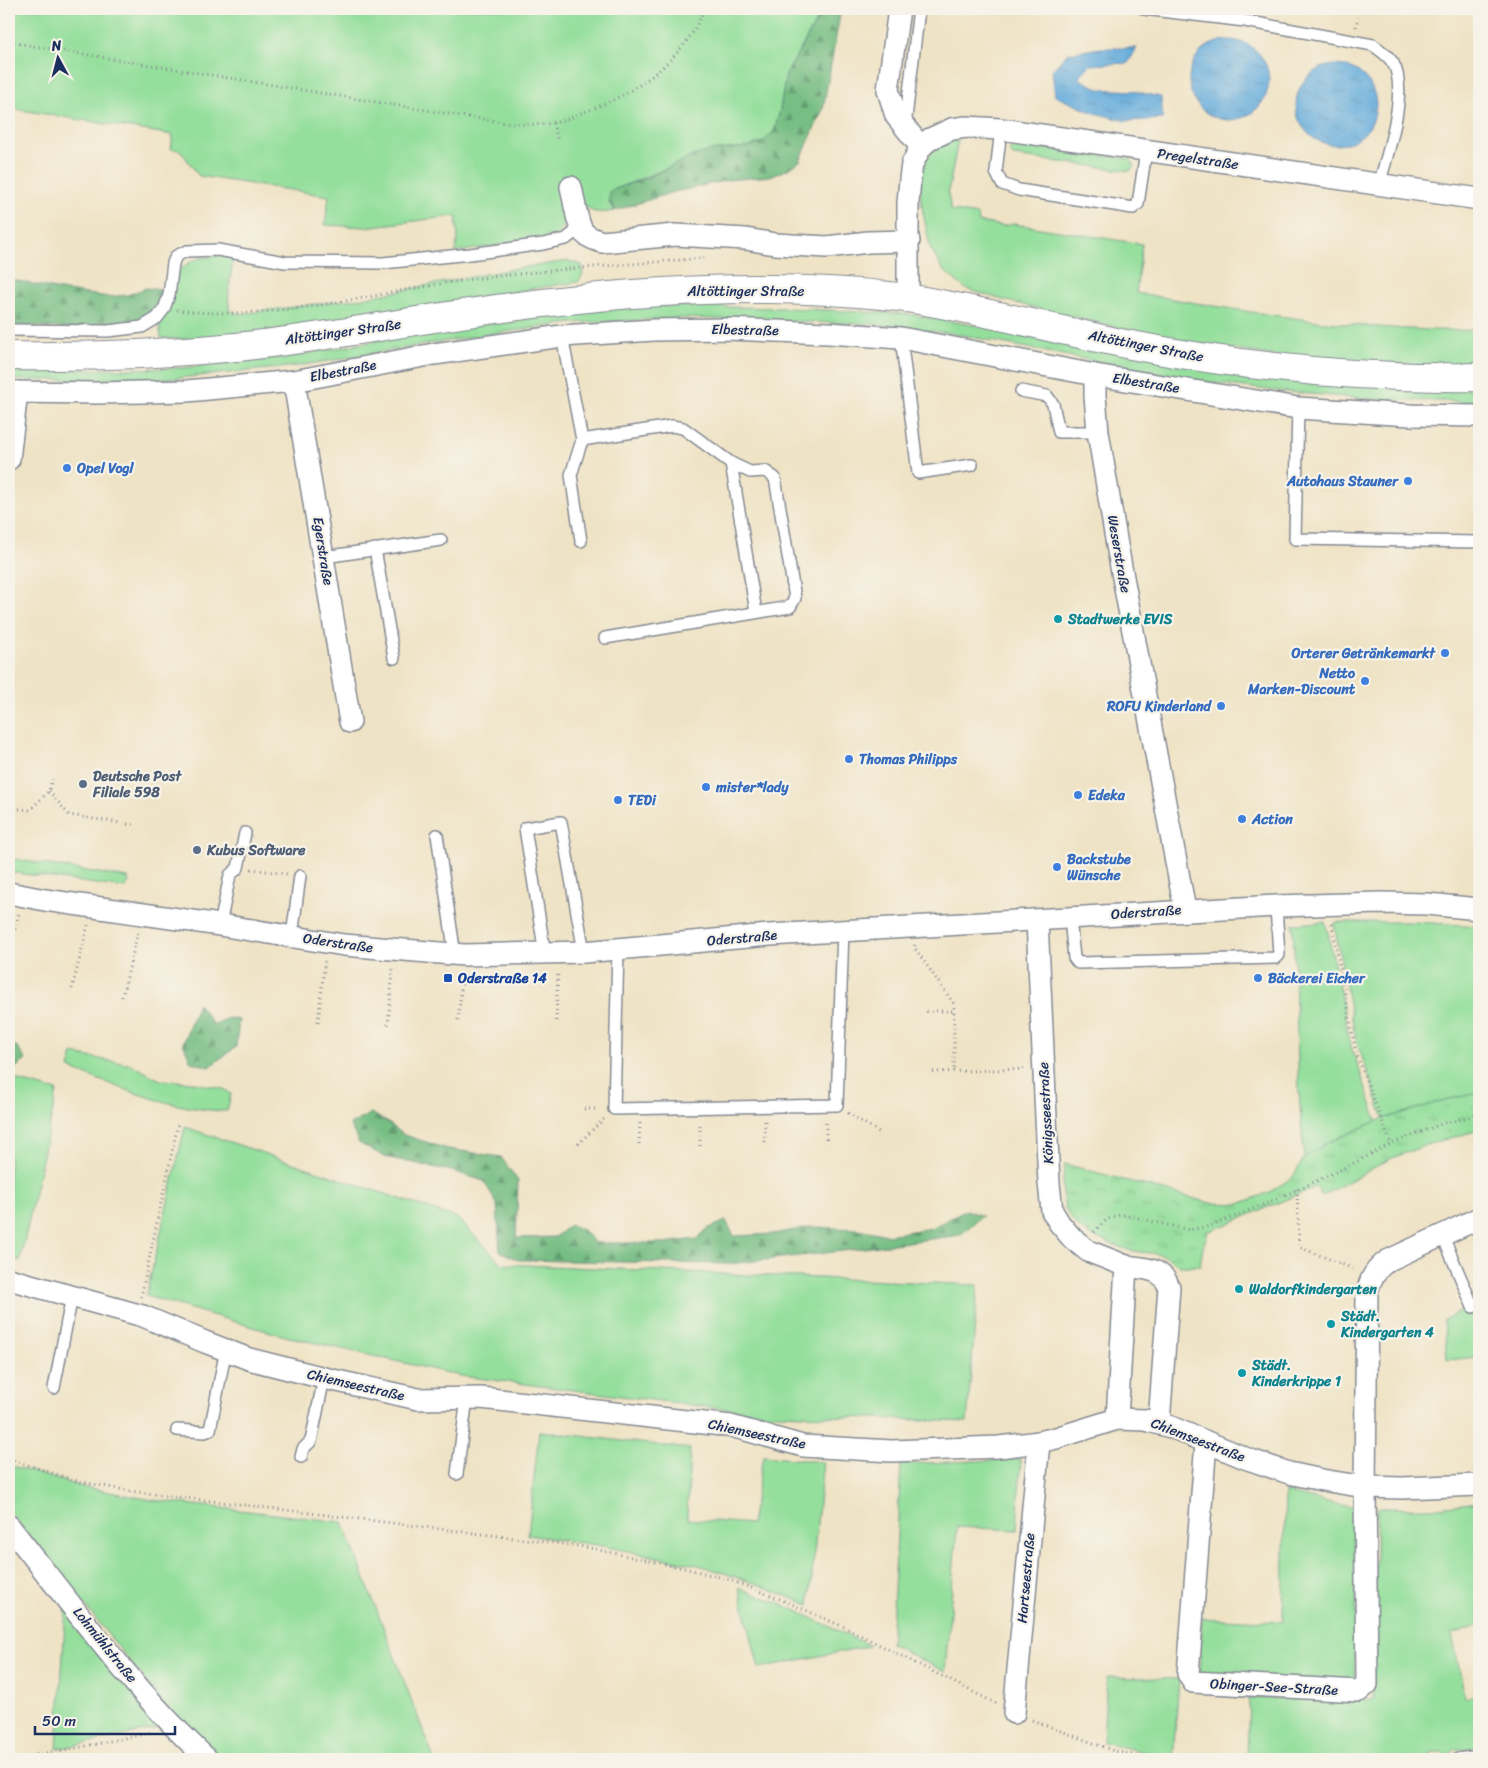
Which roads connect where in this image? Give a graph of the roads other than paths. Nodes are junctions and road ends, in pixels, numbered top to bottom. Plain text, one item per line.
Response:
1 (899, 9) edge
2 (920, 9) edge
3 (1144, 9) edge
4 (1177, 10) edge
5 (905, 127) junction
6 (1001, 129) junction
7 (921, 147) junction
8 (1146, 151) junction
9 (1380, 185) junction
10 (571, 187) dead end
11 (1479, 199) edge
12 (581, 227) junction
13 (909, 241) junction
14 (908, 298) junction
15 (9, 330) edge
16 (562, 336) junction
17 (901, 338) junction
18 (9, 356) edge
19 (1095, 375) junction
20 (1479, 377) edge
21 (294, 381) junction
22 (1021, 391) dead end
23 (13, 392) edge
24 (1298, 408) junction
25 (1479, 416) edge
26 (1098, 432) junction
27 (582, 440) junction
28 (9, 459) edge
29 (731, 463) junction
30 (972, 465) dead end
31 (441, 540) dead end
32 (581, 541) dead end
33 (1479, 542) edge
34 (375, 549) junction
35 (324, 556) junction
36 (756, 612) junction
37 (604, 638) dead end
38 (394, 658) dead end
39 (350, 722) dead end
40 (246, 833) dead end
41 (437, 835) dead end
42 (300, 876) road end
43 (16, 894) edge
44 (1276, 906) junction
45 (1479, 909) edge
46 (1185, 910) junction
47 (1070, 918) junction
48 (1037, 920) junction
49 (220, 925) junction
50 (843, 930) junction
51 (292, 936) junction
52 (618, 949) junction
53 (584, 952) junction
54 (552, 953) junction
55 (460, 955) junction
56 (1479, 1218) edge
57 (1442, 1234) junction
58 (1126, 1266) junction
59 (9, 1279) edge
60 (72, 1296) junction
61 (1473, 1306) dead end
62 (226, 1349) junction
63 (324, 1378) junction
64 (54, 1388) dead end
65 (467, 1398) junction
66 (1117, 1420) junction
67 (1159, 1423) junction
68 (177, 1430) dead end
69 (1039, 1442) junction
70 (1206, 1442) junction
71 (301, 1457) dead end
72 (457, 1474) dead end
73 (1479, 1485) edge
74 (1365, 1487) junction
75 (9, 1526) edge
76 (1014, 1713) road end
77 (1479, 1756) edge
78 (207, 1759) edge
79 (1458, 1759) edge

1 - 5 street
2 - 5 lane
3 - 4 lane
4 - 9 lane
5 - 7 street
6 - 7 street, Pregelstraße
6 - 8 street, Pregelstraße
6 - 8 lane
7 - 13 street
8 - 9 street, Pregelstraße
9 - 11 street, Pregelstraße
10 - 12 street
12 - 13 street
12 - 15 lane
13 - 14 street
14 - 18 main road, Altöttinger Straße
14 - 20 main road, Altöttinger Straße
16 - 17 street, Elbestraße
16 - 21 street, Elbestraße
16 - 27 lane
17 - 19 street, Elbestraße
17 - 30 lane
19 - 24 street, Elbestraße
19 - 26 street, Weserstraße
21 - 23 street, Elbestraße
21 - 35 street, Egerstraße
22 - 26 lane
23 - 28 street
24 - 25 street, Elbestraße
24 - 33 lane
26 - 46 street, Weserstraße
27 - 29 lane
27 - 32 lane
29 - 36 lane
29 - 36 lane
31 - 34 lane
34 - 35 lane
34 - 38 lane
35 - 39 street, Egerstraße
36 - 37 lane
40 - 49 lane
41 - 55 lane
42 - 51 lane
43 - 49 street, Oderstraße
44 - 45 street, Oderstraße
44 - 46 street, Oderstraße
44 - 47 lane
46 - 47 street, Oderstraße
47 - 48 street, Oderstraße
48 - 50 street, Oderstraße
48 - 58 street, Königsseestraße
49 - 51 street, Oderstraße
50 - 52 street, Oderstraße
50 - 52 lane
51 - 55 street, Oderstraße
52 - 53 street, Oderstraße
53 - 54 street, Oderstraße
53 - 54 lane
54 - 55 street, Oderstraße
56 - 57 street
57 - 61 lane
57 - 74 street
58 - 66 street
58 - 67 street, Königsseestraße
59 - 60 street, Chiemseestraße
60 - 62 street, Chiemseestraße
60 - 64 lane
62 - 63 street, Chiemseestraße
62 - 68 lane
63 - 65 street, Chiemseestraße
63 - 71 lane
65 - 69 street, Chiemseestraße
65 - 72 lane
66 - 67 street, Chiemseestraße
66 - 69 street, Chiemseestraße
67 - 70 street, Chiemseestraße
69 - 76 street, Hartseestraße
70 - 74 street, Chiemseestraße
70 - 74 street, Obinger-See-Straße
73 - 74 street, Chiemseestraße
75 - 78 street, Lohmühlstraße
77 - 79 lane

